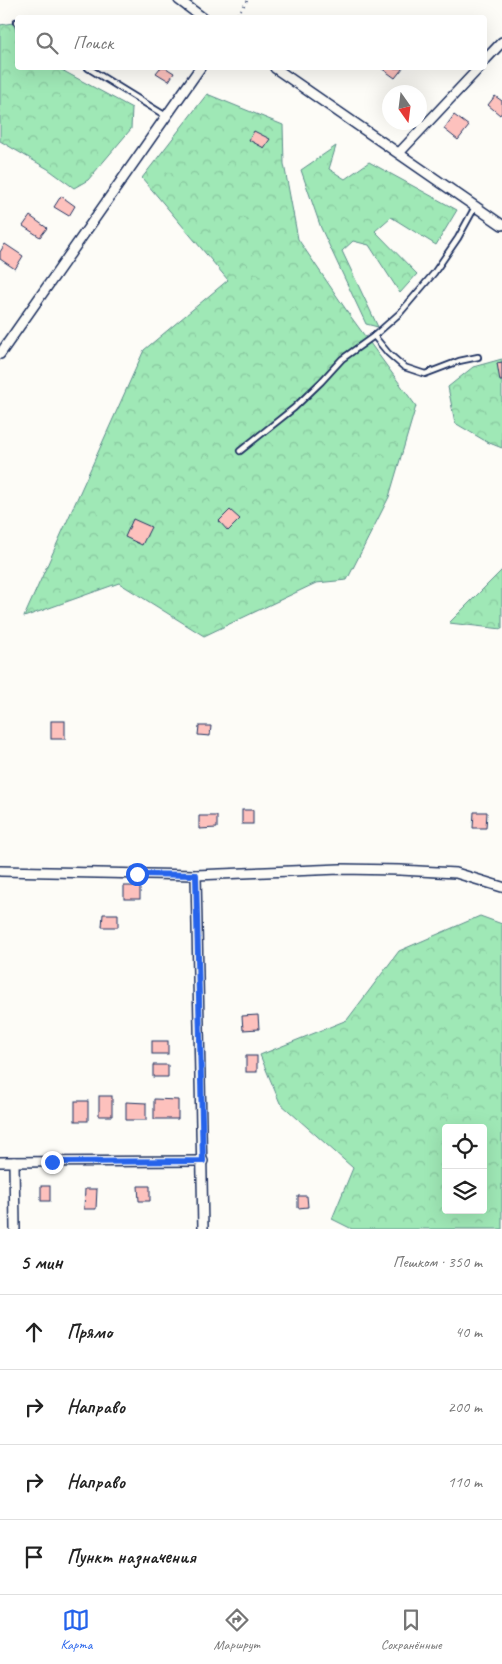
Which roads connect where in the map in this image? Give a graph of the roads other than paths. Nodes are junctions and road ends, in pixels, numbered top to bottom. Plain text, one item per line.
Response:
1 (179, 0) edge
2 (199, 15) edge
3 (502, 42) edge
4 (487, 58) edge
5 (91, 70) edge
6 (199, 70) edge
7 (278, 70) edge
8 (477, 70) edge
9 (166, 116) junction
10 (399, 153) junction
11 (476, 206) junction
12 (502, 224) edge
13 (374, 336) junction
14 (0, 354) edge
15 (478, 357) dead end
16 (240, 451) dead end
17 (0, 871) edge
18 (196, 875) junction
19 (502, 887) edge
20 (203, 1161) junction
21 (0, 1162) edge
22 (14, 1162) junction
23 (203, 1228) edge
24 (15, 1229) edge

1 - 2 street
3 - 4 street
5 - 9 lane
6 - 9 street
7 - 10 street
8 - 10 street
9 - 14 street
10 - 11 street
11 - 12 street
11 - 13 lane
13 - 15 lane
13 - 16 lane
17 - 18 street
18 - 19 street
18 - 20 street
20 - 22 street
20 - 23 street
21 - 22 street
22 - 24 street

